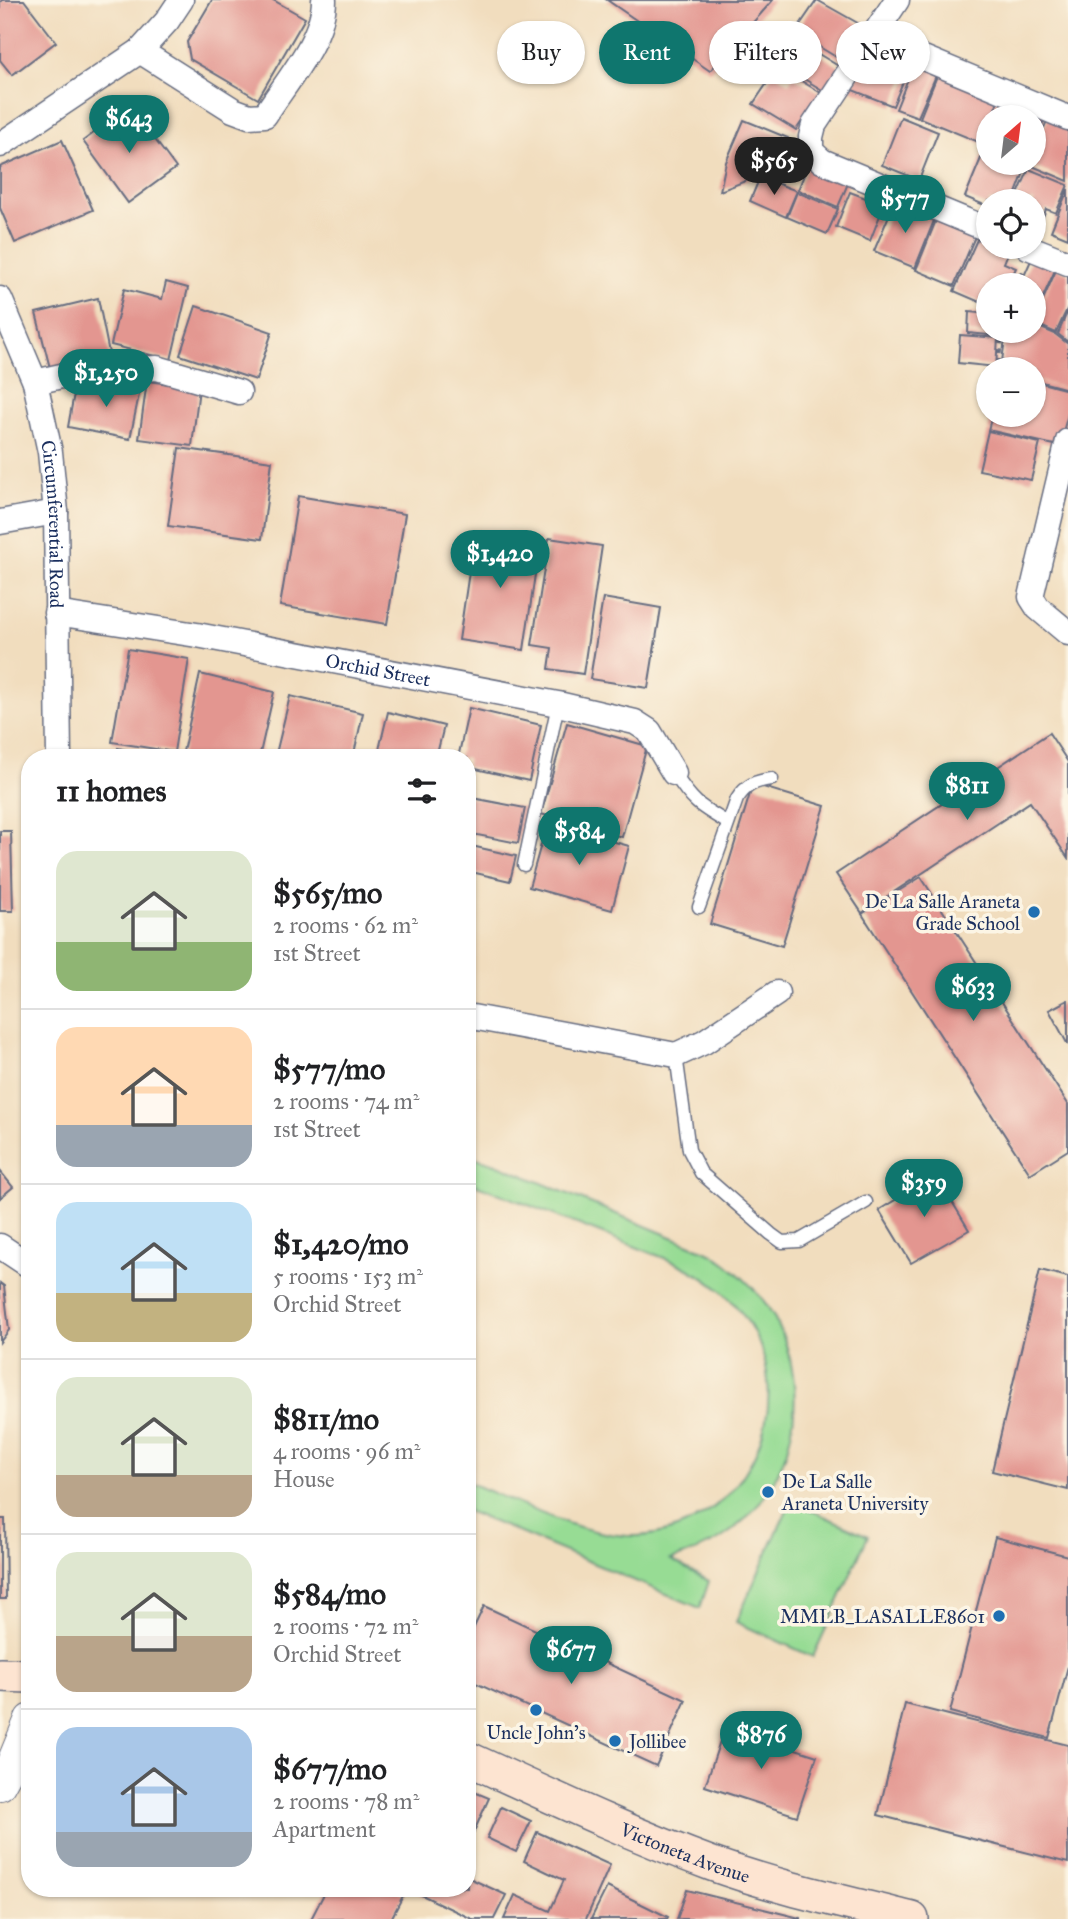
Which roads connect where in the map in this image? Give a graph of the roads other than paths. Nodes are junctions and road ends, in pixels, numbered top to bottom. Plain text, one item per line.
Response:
1 (181, 0) edge
2 (324, 0) edge
3 (897, 0) edge
4 (883, 21) edge
5 (140, 51) junction
6 (930, 61) edge
7 (841, 84) edge
8 (1068, 118) edge
9 (0, 145) edge
10 (976, 225) edge
11 (1046, 254) edge
12 (1068, 263) edge
13 (0, 299) edge
14 (35, 382) junction
15 (239, 392) dead end
16 (1068, 441) edge
17 (56, 512) junction
18 (0, 522) edge
19 (56, 613) junction
20 (1067, 625) edge
21 (558, 704) junction
22 (59, 749) edge
23 (674, 773) joint
24 (772, 779) dead end
25 (728, 822) junction
26 (524, 865) dead end
27 (699, 906) dead end
28 (778, 993) dead end
29 (476, 1018) edge
30 (676, 1055) junction
31 (866, 1202) dead end
32 (0, 1246) edge
33 (21, 1260) edge
34 (0, 1675) edge
35 (21, 1676) edge
36 (21, 1741) edge
37 (476, 1762) edge
38 (0, 1785) edge
39 (912, 1919) edge

1 - 5 street
2 - 5 street
3 - 4 street
5 - 9 street
6 - 8 street
7 - 10 street
11 - 12 street
13 - 14 street, Circumferential Road
14 - 15 street
14 - 17 street, Circumferential Road
16 - 20 street
17 - 18 street
17 - 19 street, Circumferential Road
19 - 21 street, Orchid Street
19 - 22 street, Circumferential Road
21 - 23 street, Orchid Street
21 - 26 lane
23 - 25 lane
24 - 25 lane
25 - 27 lane
28 - 30 street
29 - 30 street
30 - 31 lane
32 - 33 street
34 - 35 main road
36 - 38 street
37 - 39 main road, Victoneta Avenue

